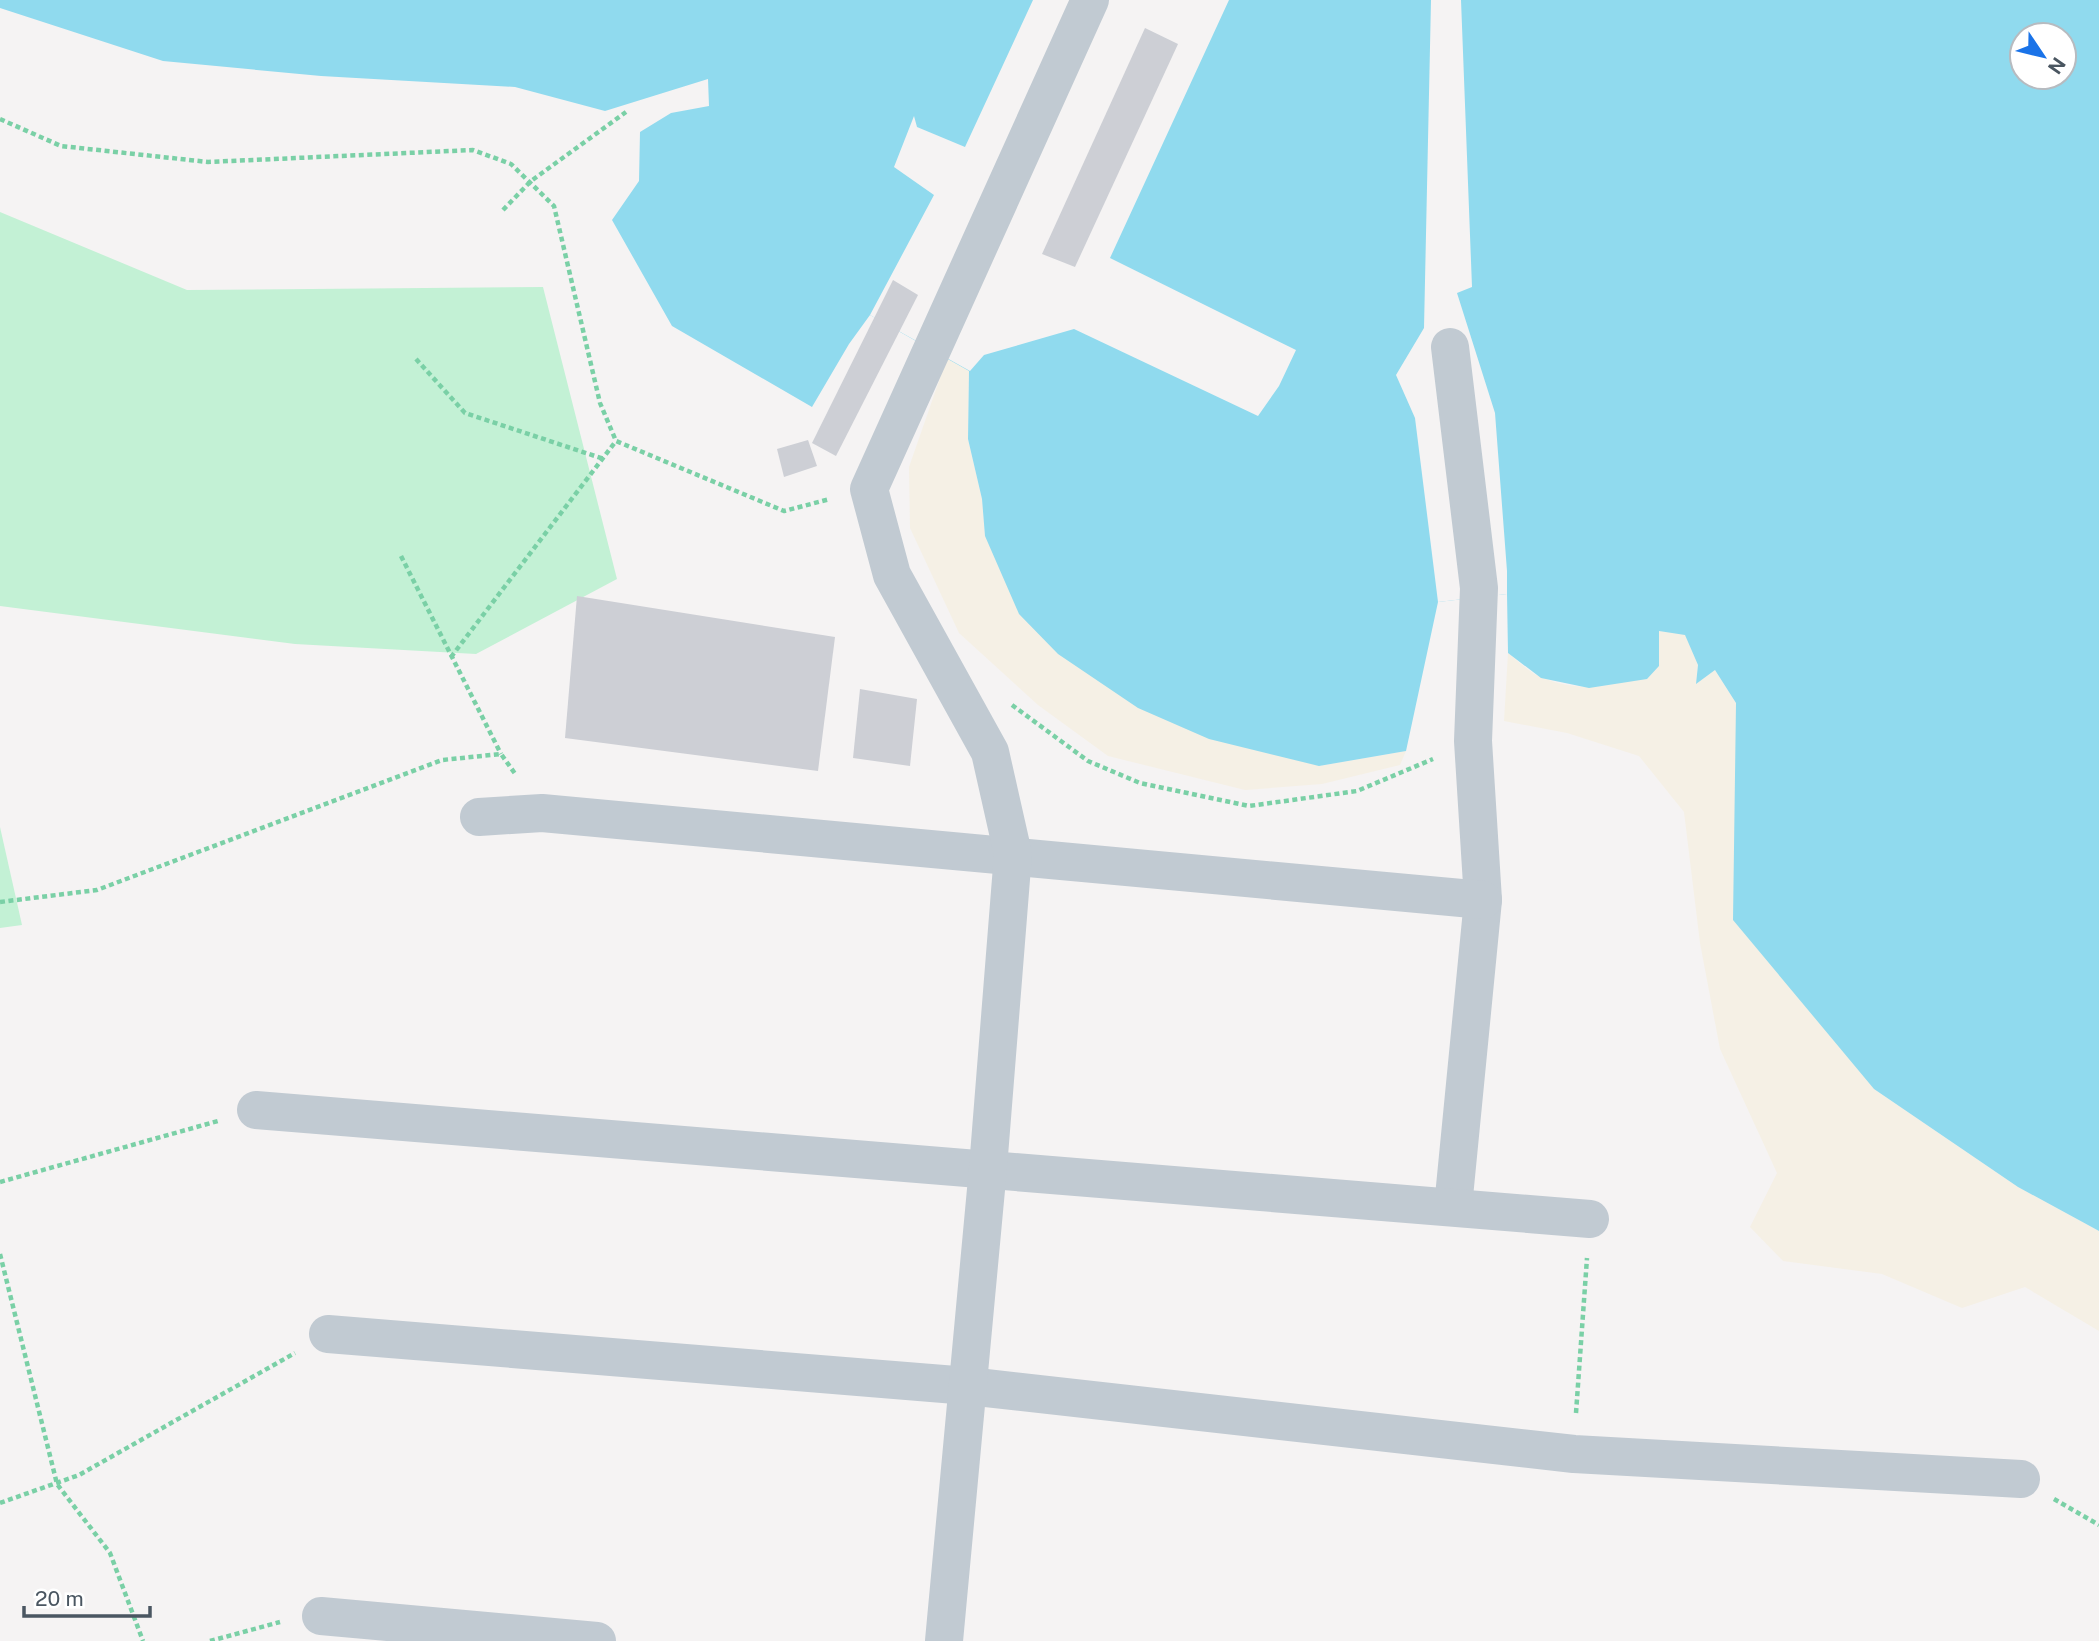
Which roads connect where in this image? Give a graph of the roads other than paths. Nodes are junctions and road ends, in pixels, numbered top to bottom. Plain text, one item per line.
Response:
1 (1090, 0) edge
2 (1450, 347) dead end
3 (479, 817) dead end
4 (1013, 854) junction
5 (1483, 900) junction
6 (256, 1110) road end
7 (988, 1168) junction
8 (1453, 1207) junction
9 (1590, 1219) road end
10 (328, 1334) road end
11 (968, 1387) junction
12 (2021, 1479) road end
13 (303, 1618) road end
14 (597, 1641) edge
15 (944, 1641) edge

1 - 4 street
2 - 5 street
3 - 4 street
4 - 5 street
4 - 7 street
5 - 8 street
6 - 7 street
7 - 8 street
7 - 11 street
8 - 9 street
10 - 11 street
11 - 12 street
11 - 15 street
13 - 14 street

